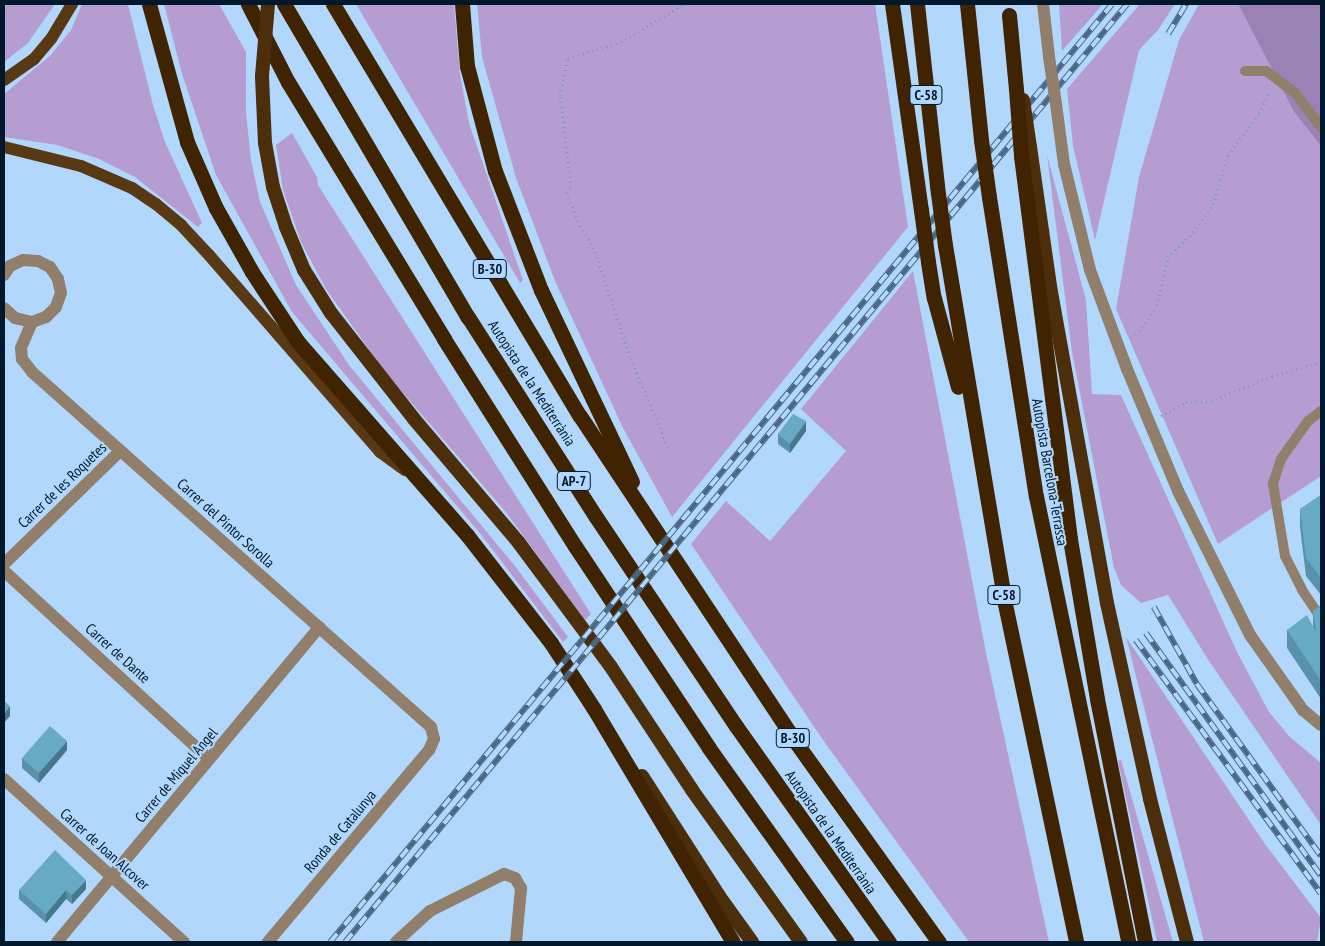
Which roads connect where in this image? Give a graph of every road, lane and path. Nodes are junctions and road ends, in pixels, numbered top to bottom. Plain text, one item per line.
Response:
1 (72, 4) edge
2 (149, 4) edge
3 (248, 4) edge
4 (268, 4) edge
5 (284, 4) edge
6 (333, 4) edge
7 (462, 4) edge
8 (685, 4) edge
9 (892, 4) edge
10 (917, 4) edge
11 (967, 4) edge
12 (1043, 4) edge
13 (1009, 9) edge
14 (1321, 32) edge
15 (1245, 71) dead end
16 (1276, 79) junction
17 (4, 80) edge
18 (1321, 127) edge
19 (4, 147) edge
20 (1026, 151) junction
21 (4, 274) edge
22 (5, 312) edge
23 (32, 322) junction
24 (1118, 347) junction
25 (1321, 362) edge
26 (1321, 411) edge
27 (1149, 422) junction
28 (668, 447) dead end
29 (120, 451) junction
30 (982, 475) junction
31 (420, 481) junction
32 (654, 529) junction
33 (4, 564) edge
34 (4, 571) edge
35 (1321, 618) edge
36 (319, 627) junction
37 (594, 709) junction
38 (1321, 725) edge
39 (434, 738) joint
40 (209, 759) junction
41 (4, 779) edge
42 (112, 877) junction
43 (57, 942) edge
44 (184, 942) edge
45 (268, 942) edge
46 (396, 942) edge
47 (516, 942) edge
48 (733, 942) edge
49 (752, 942) edge
50 (801, 942) edge
51 (847, 942) edge
52 (889, 942) edge
53 (939, 942) edge
54 (1076, 942) edge
55 (1128, 942) edge
56 (1145, 942) edge
57 (1187, 942) edge

1 - 17 main road
2 - 31 highway
3 - 51 highway, AP-7
4 - 50 highway, bridge
5 - 52 highway, Autopista de la Mediterrània / AP-7
6 - 32 highway, B-30
7 - 32 highway
8 - 28 path
9 - 30 highway, bridge
10 - 30 highway, C-58, bridge
11 - 55 highway, Autopista Barcelona-Terrassa, bridge
12 - 24 street, bridge
13 - 20 highway, bridge
14 - 16 path
15 - 16 lane
16 - 18 lane
16 - 24 path
19 - 31 main road
20 - 56 highway
20 - 57 highway
21 - 23 street
22 - 23 street
23 - 29 street, Carrer del Pintor Sorolla
24 - 27 street
25 - 27 path
26 - 35 lane
27 - 38 street
29 - 33 street, Carrer de les Roquetes
29 - 36 street, Carrer del Pintor Sorolla
30 - 54 highway, C-58
31 - 37 highway
32 - 53 highway, B-30
34 - 40 street, Carrer de Dante
36 - 39 street, Carrer del Pintor Sorolla
36 - 40 street, Carrer de Miquel Angel
37 - 48 highway
37 - 49 highway
39 - 45 street, Ronda de Catalunya
40 - 42 street, Carrer de Miquel Angel
41 - 42 street, Carrer de Joan Alcover
42 - 43 street, Carrer de Miquel Angel
42 - 44 street, Carrer de Joan Alcover
46 - 47 street

